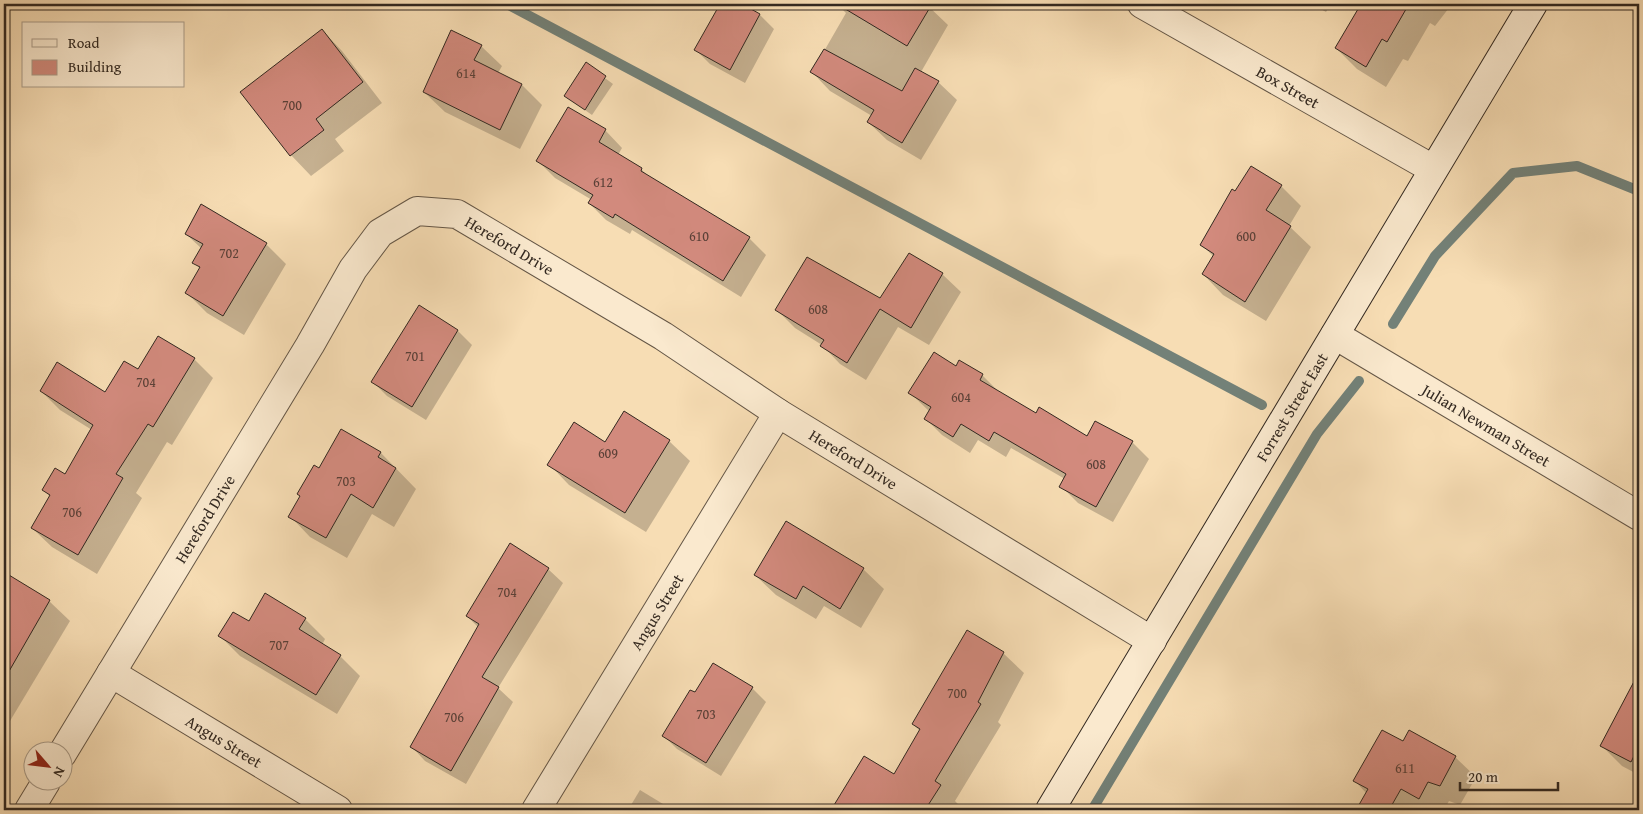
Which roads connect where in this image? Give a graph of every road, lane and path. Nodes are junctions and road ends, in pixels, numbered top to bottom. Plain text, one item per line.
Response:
1 (1142, 4) edge
2 (1534, 4) edge
3 (1433, 169) junction
4 (1335, 335) junction
5 (778, 414) junction
6 (1639, 516) edge
7 (1152, 641) junction
8 (111, 673) junction
9 (69, 742) edge
10 (40, 792) edge
11 (29, 810) edge
12 (338, 810) edge
13 (536, 810) edge
14 (1050, 810) edge

1 - 3 street, Box Street
2 - 3 street, Forrest Street East
3 - 4 street, Forrest Street East
4 - 6 street, Julian Newman Street
4 - 7 street, Forrest Street East
5 - 7 street, Hereford Drive
5 - 8 street, Hereford Drive
5 - 13 street, Angus Street
7 - 14 street, Forrest Street East
8 - 9 street, Hereford Drive
8 - 12 street, Angus Street
10 - 11 street

